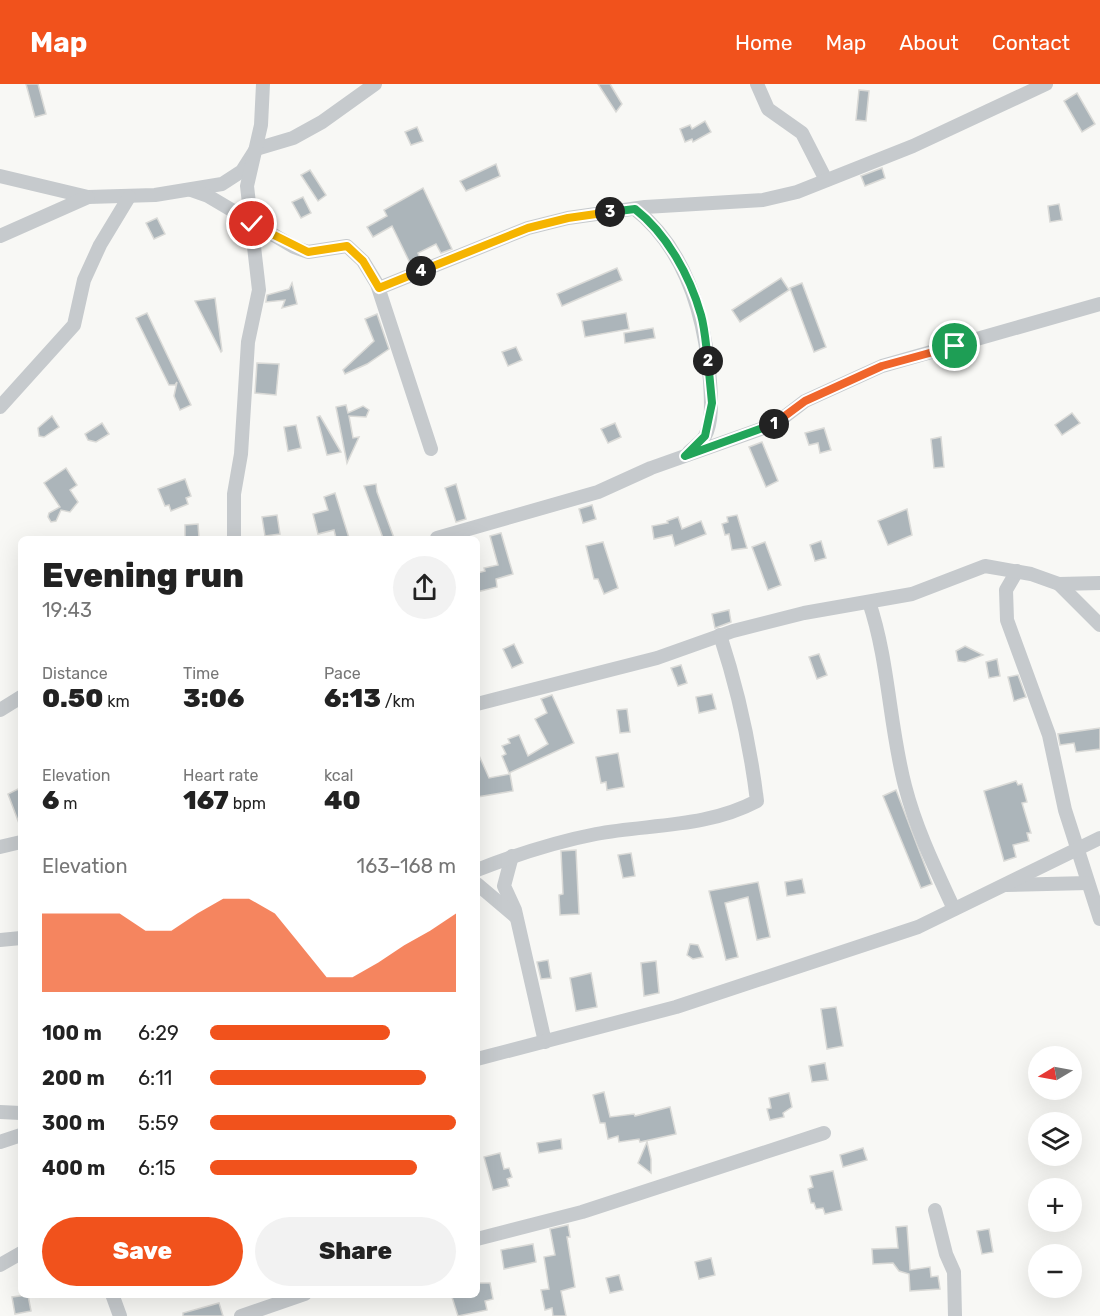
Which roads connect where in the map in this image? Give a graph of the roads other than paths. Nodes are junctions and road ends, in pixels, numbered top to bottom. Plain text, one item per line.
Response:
1 (263, 84) edge
2 (375, 84) edge
3 (756, 84) edge
4 (1046, 84) edge
5 (256, 149) junction
6 (0, 176) edge
7 (826, 180) junction
8 (189, 189) junction
9 (88, 197) junction
10 (129, 197) junction
11 (635, 209) junction
12 (252, 224) junction
13 (0, 236) edge
14 (379, 288) junction
15 (1100, 304) edge
16 (0, 407) edge
17 (431, 449) dead end
18 (685, 456) junction
19 (234, 536) edge
20 (444, 536) edge
21 (1017, 571) junction
22 (1100, 583) edge
23 (1059, 584) junction
24 (869, 602) junction
25 (1100, 625) edge
26 (720, 635) junction
27 (18, 699) edge
28 (480, 703) edge
29 (0, 710) edge
30 (1100, 838) edge
31 (18, 843) edge
32 (0, 847) edge
33 (1077, 848) junction
34 (512, 856) junction
35 (480, 869) edge
36 (1088, 883) junction
37 (1001, 885) junction
38 (480, 887) edge
39 (954, 909) junction
40 (516, 917) junction
41 (1100, 919) edge
42 (18, 938) edge
43 (0, 940) edge
44 (546, 1041) junction
45 (480, 1058) edge
46 (0, 1112) edge
47 (18, 1113) edge
48 (824, 1133) dead end
49 (18, 1136) edge
50 (0, 1142) edge
51 (935, 1210) dead end
52 (480, 1238) edge
53 (18, 1255) edge
54 (0, 1265) edge
55 (113, 1298) edge
56 (293, 1298) edge
57 (120, 1316) edge
58 (241, 1316) edge
59 (955, 1316) edge

1 - 5 street
2 - 5 street
3 - 7 street
4 - 7 street
5 - 8 street
5 - 12 street
6 - 9 street
7 - 11 street
8 - 10 street
8 - 12 street
9 - 10 street
9 - 13 street
10 - 16 street
11 - 14 street
11 - 18 street
12 - 14 street
12 - 19 street
14 - 17 street
15 - 18 street
18 - 20 street
21 - 23 street
21 - 24 street
21 - 33 street
22 - 23 street
23 - 25 street
24 - 26 street
24 - 39 street
26 - 28 street
26 - 34 street
27 - 29 street
30 - 33 street
31 - 32 street
33 - 36 street
33 - 37 street
34 - 35 street
34 - 40 street
36 - 37 street
36 - 41 street
37 - 39 street
38 - 40 street
39 - 44 street
40 - 44 street
42 - 43 street
44 - 45 street
46 - 47 street
48 - 52 street
49 - 50 street
51 - 59 street
53 - 54 street
55 - 57 street
56 - 58 street

